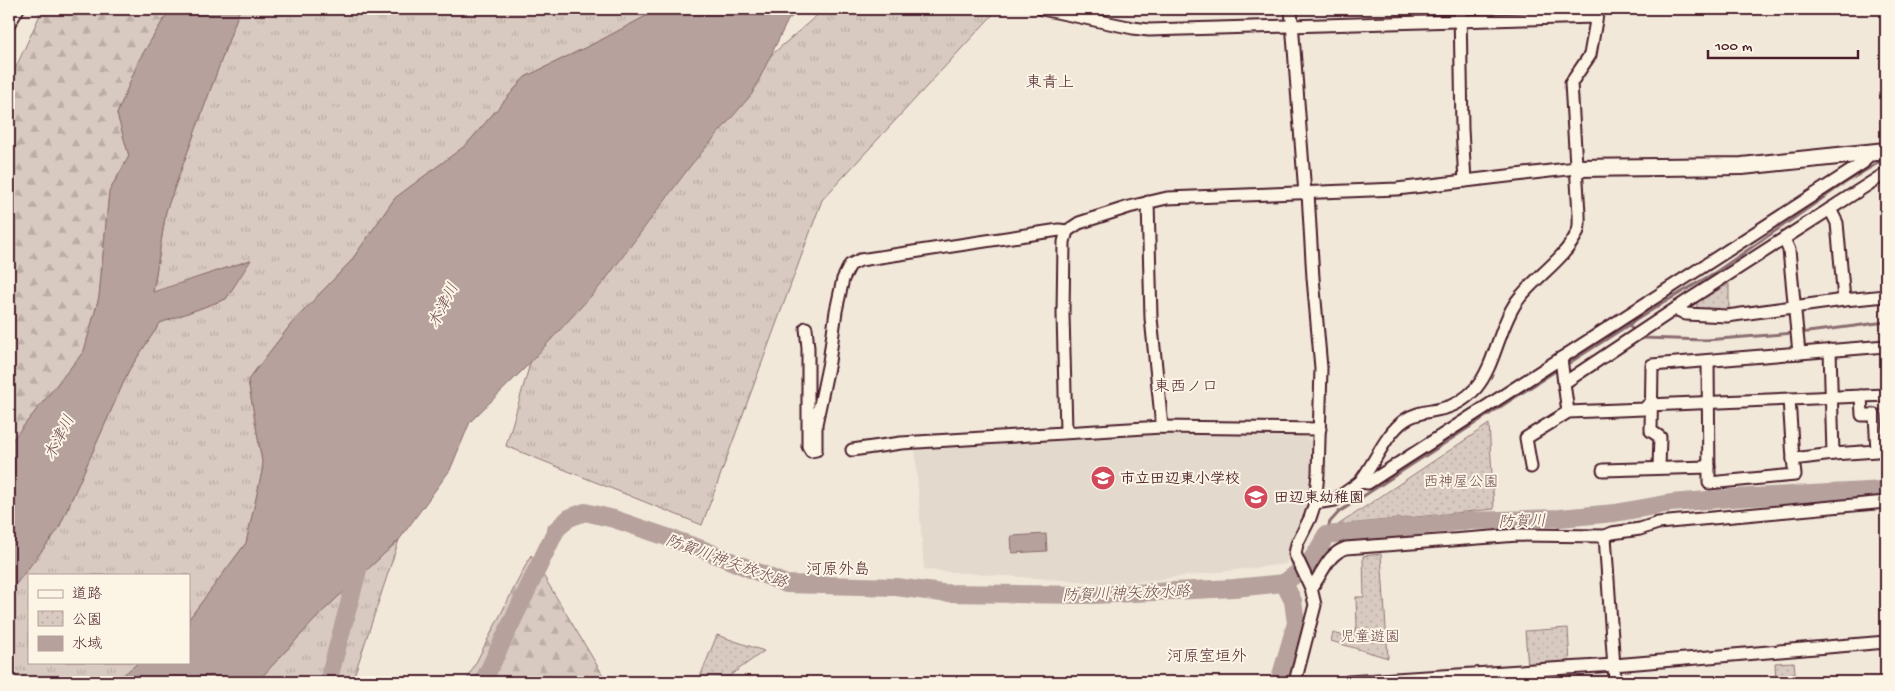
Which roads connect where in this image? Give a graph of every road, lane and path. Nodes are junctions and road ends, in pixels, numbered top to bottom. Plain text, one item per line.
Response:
1 (18, 9) edge
2 (1042, 9) edge
3 (1292, 9) edge
4 (1460, 9) edge
5 (1597, 13) edge
6 (1459, 21) junction
7 (9, 24) edge
8 (1293, 27) junction
9 (1886, 151) edge
10 (1866, 153) junction
11 (1576, 168) junction
12 (1886, 173) edge
13 (1465, 181) junction
14 (1306, 194) junction
15 (1148, 202) junction
16 (1830, 210) junction
17 (1067, 231) junction
18 (1784, 239) junction
19 (1886, 296) edge
20 (1844, 300) junction
21 (1795, 306) junction
22 (1676, 309) junction
23 (806, 328) dead end
24 (1886, 346) edge
25 (1830, 350) junction
26 (1799, 353) junction
27 (1561, 358) junction
28 (1708, 362) junction
29 (1564, 383) junction
30 (1886, 395) edge
31 (1861, 396) junction
32 (1832, 397) junction
33 (1789, 399) junction
34 (1708, 403) junction
35 (1652, 405) junction
36 (1568, 412) junction
37 (1162, 426) junction
38 (1320, 429) junction
39 (1066, 431) junction
40 (852, 450) dead end
41 (1833, 454) junction
42 (1793, 459) junction
43 (1531, 467) dead end
44 (1659, 467) junction
45 (1709, 467) junction
46 (1603, 470) dead end
47 (1360, 482) junction
48 (1886, 502) edge
49 (1315, 504) junction
50 (1605, 536) junction
51 (1309, 584) junction
52 (1886, 642) edge
53 (1614, 665) junction
54 (1295, 682) edge
55 (1348, 682) edge
56 (1615, 682) edge

1 - 7 street
2 - 8 street
3 - 8 street
4 - 6 street
5 - 6 street
5 - 11 street
6 - 8 street
6 - 13 street
8 - 14 street
9 - 10 street
10 - 11 street
10 - 27 street
11 - 13 street
11 - 47 street
12 - 16 street
13 - 14 street
14 - 15 street
14 - 38 street
15 - 17 street
15 - 37 street
16 - 18 street
16 - 20 street
17 - 23 street
17 - 39 street
18 - 21 street
18 - 22 street
19 - 20 street
20 - 21 street
21 - 22 street
21 - 26 street
22 - 29 street
24 - 25 street
25 - 26 street
25 - 32 street
26 - 28 street
27 - 29 street
27 - 47 street
28 - 34 street
28 - 35 street
29 - 36 street
30 - 31 street
31 - 32 street
31 - 41 street
32 - 33 street
32 - 41 street
33 - 34 street
33 - 42 street
34 - 35 street
34 - 45 street
35 - 36 street
35 - 44 street
36 - 43 street
37 - 38 street
37 - 39 street
38 - 49 street
39 - 40 street
41 - 42 street
42 - 45 street
44 - 45 street
44 - 46 street
47 - 49 street
48 - 50 street
49 - 51 street
50 - 51 street
50 - 53 street
51 - 54 street
52 - 53 street
53 - 55 street
53 - 56 street

